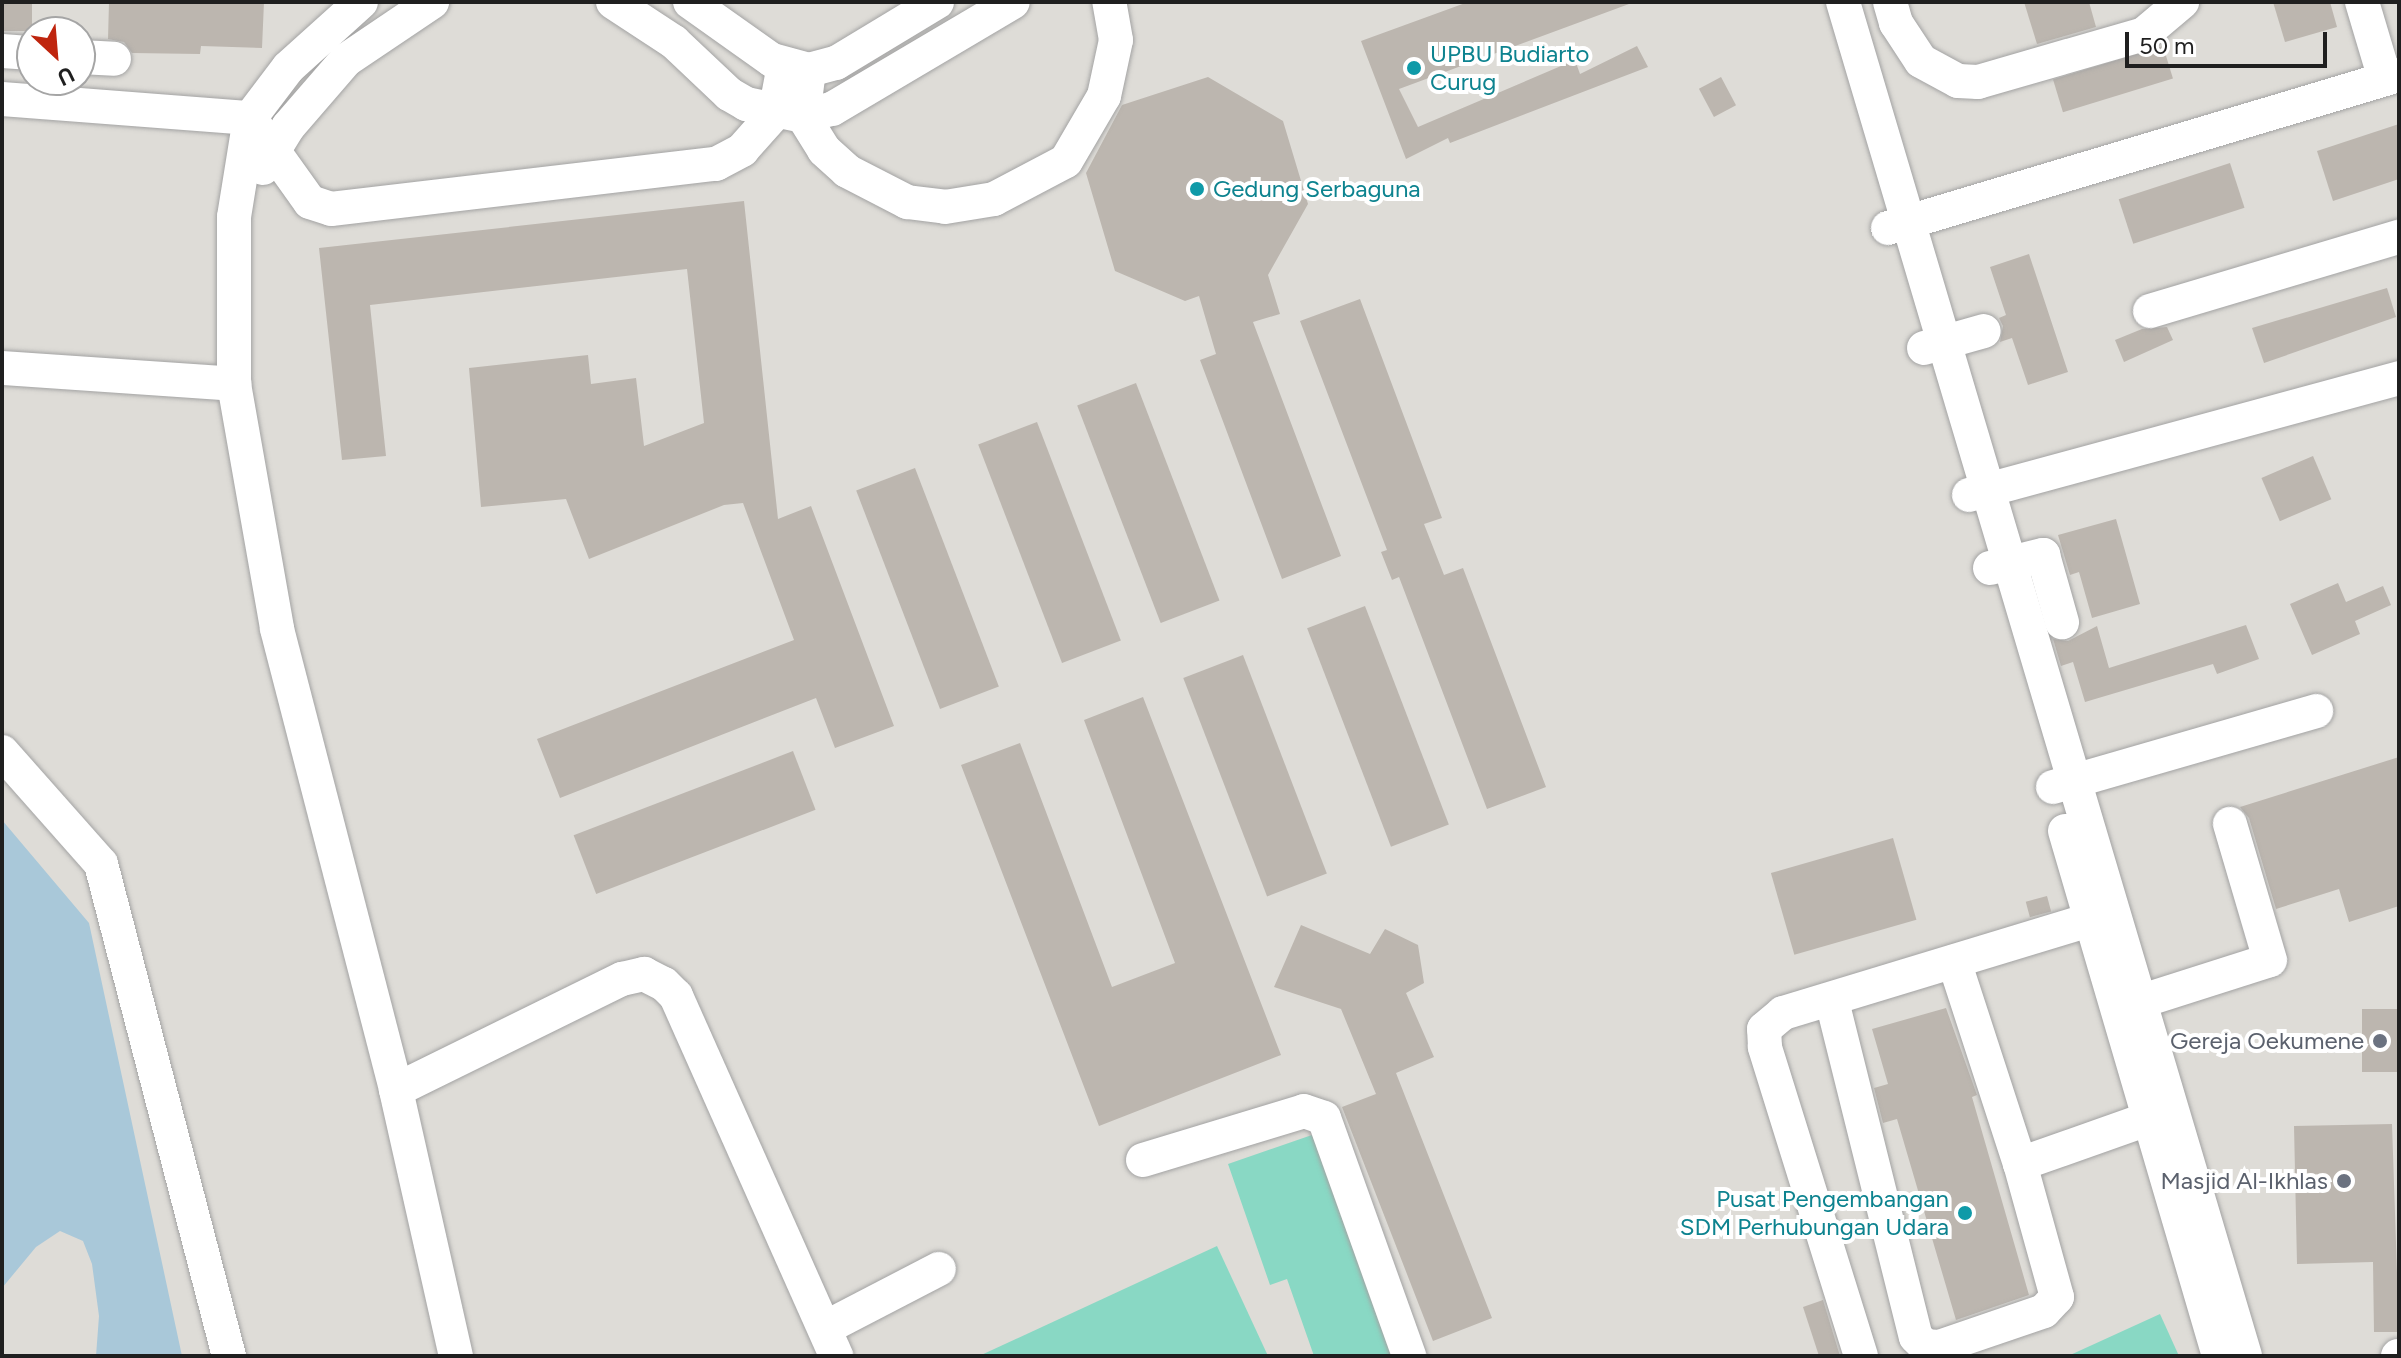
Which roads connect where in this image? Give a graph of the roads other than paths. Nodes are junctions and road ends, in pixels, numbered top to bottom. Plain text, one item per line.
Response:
1 (361, 2) edge
2 (432, 2) edge
3 (613, 2) edge
4 (690, 2) edge
5 (937, 2) edge
6 (1013, 2) edge
7 (1109, 2) edge
8 (1822, 2) edge
9 (1843, 2) edge
10 (1890, 2) edge
11 (2182, 2) edge
12 (2362, 2) edge
13 (96, 58) edge
14 (114, 59) dead end
15 (796, 68) junction
16 (2392, 77) edge
17 (2, 99) edge
18 (789, 114) junction
19 (250, 118) junction
20 (272, 154) junction
21 (234, 217) junction
22 (1898, 225) junction
23 (2399, 237) edge
24 (2150, 311) dead end
25 (1984, 331) dead end
26 (1934, 345) junction
27 (2, 368) edge
28 (2399, 378) edge
29 (234, 384) junction
30 (1978, 492) junction
31 (2000, 566) junction
32 (2062, 622) dead end
33 (2316, 711) dead end
34 (2, 752) edge
35 (2064, 784) junction
36 (2230, 824) dead end
37 (2101, 916) junction
38 (1954, 961) junction
39 (1832, 1001) junction
40 (2128, 1005) junction
41 (396, 1090) junction
42 (2148, 1119) junction
43 (1143, 1160) dead end
44 (2020, 1164) junction
45 (939, 1269) dead end
46 (832, 1342) edge
47 (229, 1356) edge
48 (456, 1356) edge
49 (1409, 1356) edge
50 (1861, 1356) edge
51 (2219, 1356) edge
52 (2245, 1356) edge

1 - 19 lane
2 - 20 lane
3 - 18 lane
4 - 15 lane
5 - 15 lane
6 - 18 lane
7 - 18 lane
8 - 22 lane
9 - 22 lane
10 - 11 lane
12 - 16 lane
13 - 14 lane
15 - 18 lane
16 - 22 lane
17 - 19 lane
18 - 20 lane
19 - 20 lane
19 - 21 lane
20 - 21 lane
21 - 29 lane
22 - 26 lane
23 - 24 lane
25 - 26 lane
26 - 30 lane
27 - 29 lane
28 - 30 lane
29 - 41 lane
30 - 31 lane
31 - 32 lane
31 - 35 lane
33 - 35 lane
34 - 47 lane
35 - 37 lane
36 - 40 lane
37 - 38 lane
37 - 40 lane
38 - 39 lane
38 - 44 lane
39 - 44 lane
39 - 50 lane
40 - 42 lane
40 - 52 lane
41 - 46 lane
41 - 48 lane
42 - 44 lane
42 - 51 lane
43 - 49 lane
45 - 46 lane

